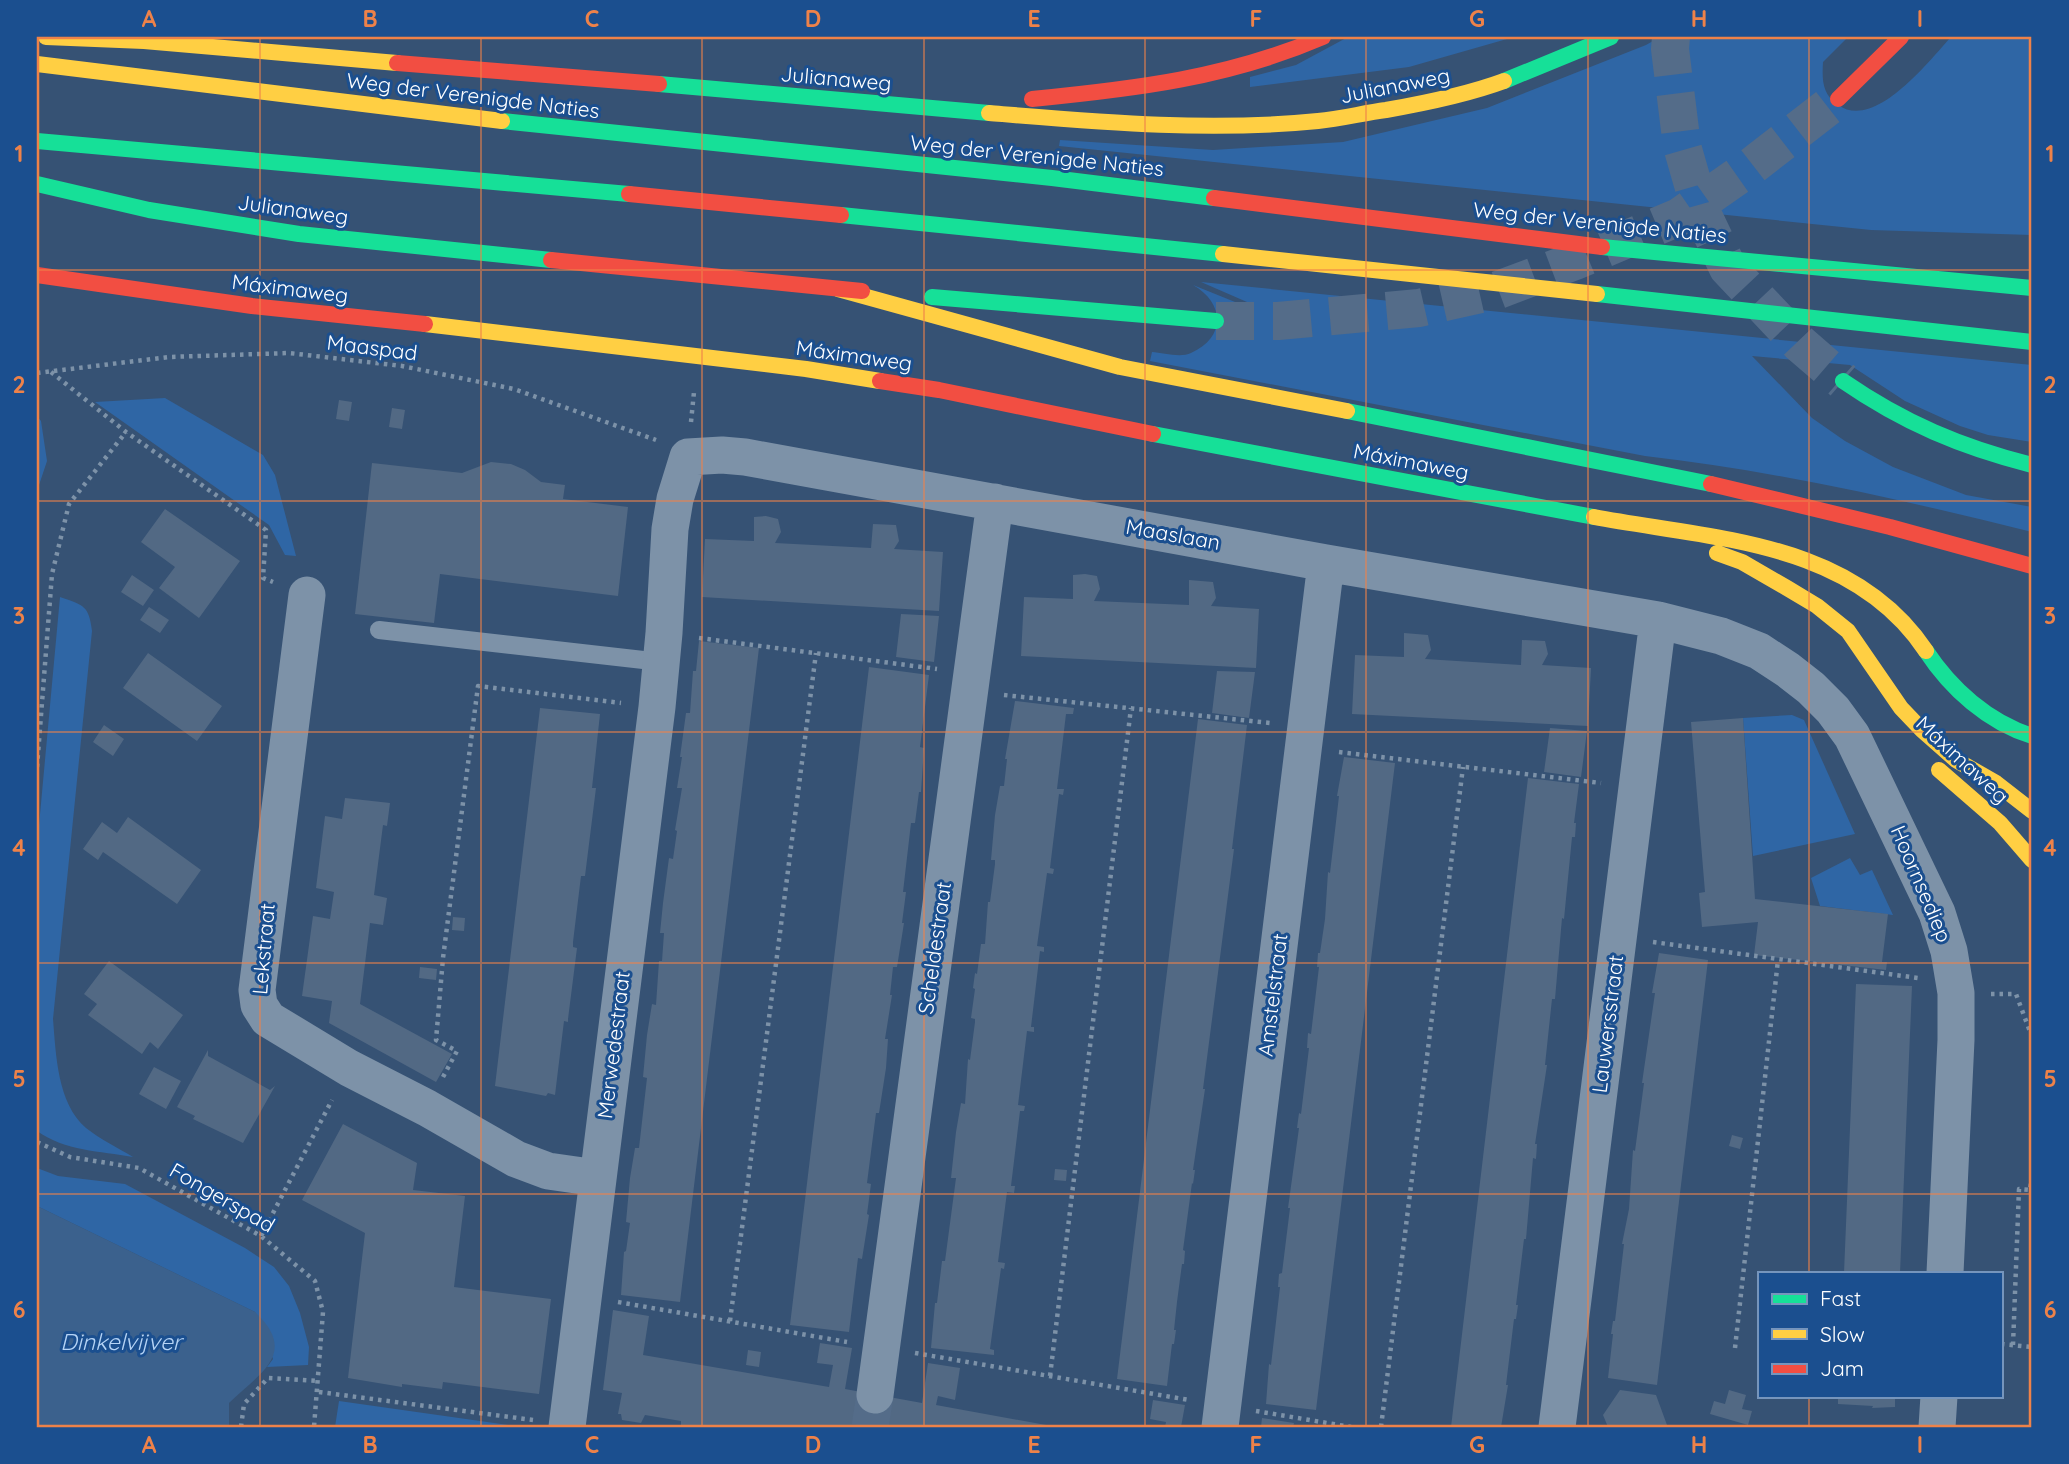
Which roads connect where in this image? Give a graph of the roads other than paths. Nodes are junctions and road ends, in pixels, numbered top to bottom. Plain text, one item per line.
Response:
1 (46, 37) edge
2 (1323, 37) edge
3 (1611, 37) edge
4 (1901, 37) edge
5 (37, 64) edge
6 (1838, 99) tunnel mouth
7 (938, 108) junction
8 (37, 141) edge
9 (37, 184) edge
10 (37, 275) edge
11 (2032, 288) edge
12 (838, 289) junction
13 (1216, 321) tunnel mouth
14 (2032, 342) edge
15 (1843, 381) tunnel mouth
16 (688, 457) joint
17 (2032, 465) edge
18 (996, 502) junction
19 (1657, 529) junction
20 (1326, 563) junction
21 (2032, 566) edge
22 (307, 596) road end
23 (1658, 620) junction
24 (379, 630) dead end
25 (663, 648) junction
26 (1886, 684) junction
27 (1907, 690) dead end
28 (1899, 729) dead end
29 (2032, 736) edge
30 (1923, 755) dead end
31 (2032, 811) edge
32 (2032, 860) edge
33 (597, 1178) junction
34 (1945, 1272) edge
35 (875, 1395) tunnel mouth
36 (1939, 1398) edge
37 (1221, 1416) edge
38 (567, 1426) edge
39 (1558, 1427) edge
40 (1937, 1427) edge

1 - 7 main road, Julianaweg
2 - 7 main road
3 - 7 main road, Julianaweg
4 - 6 main road
5 - 11 main road, Weg der Verenigde Naties
8 - 14 main road
9 - 12 main road, Julianaweg
10 - 19 main road, Máximaweg
12 - 13 main road, Julianaweg
12 - 21 main road
15 - 17 main road
16 - 18 street, Maaslaan
16 - 25 street, Merwedestraat
18 - 20 street, Maaslaan
18 - 35 street, Scheldestraat
19 - 26 main road, Máximaweg
19 - 29 main road, Máximaweg
20 - 23 street, Maaslaan
20 - 37 street, Amstelstraat
22 - 33 street, Lekstraat
23 - 34 street, Hoornsediep
23 - 39 street, Lauwersstraat
24 - 25 lane
25 - 33 street, Merwedestraat
26 - 27 main road, Máximaweg
26 - 28 main road, Máximaweg
26 - 31 main road, Máximaweg
30 - 32 main road, Máximaweg
33 - 38 street, Merwedestraat
36 - 40 street

